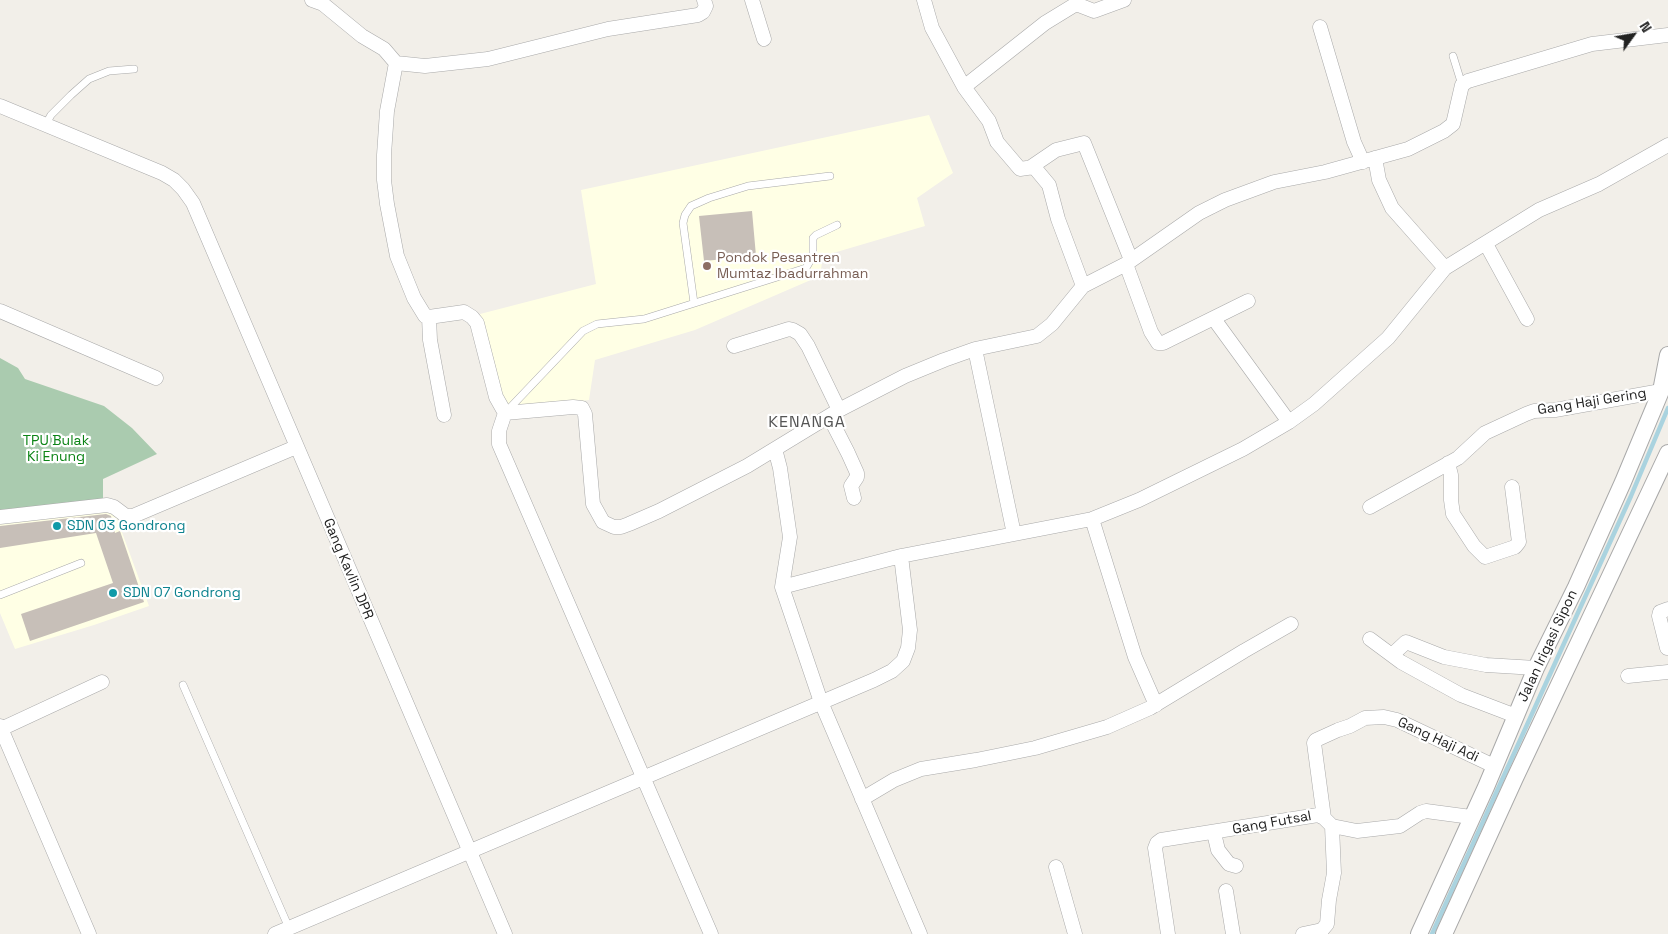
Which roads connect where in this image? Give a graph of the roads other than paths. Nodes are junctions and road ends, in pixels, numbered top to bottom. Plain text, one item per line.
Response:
1 (312, 0) edge
2 (704, 0) edge
3 (752, 0) edge
4 (924, 0) edge
5 (1124, 0) edge
6 (1320, 27) dead end
7 (1668, 35) edge
8 (764, 39) dead end
9 (1453, 56) dead end
10 (396, 63) junction
11 (134, 69) dead end
12 (1462, 85) junction
13 (964, 87) junction
14 (0, 106) edge
15 (46, 124) junction
16 (1668, 145) edge
17 (1369, 160) junction
18 (1031, 167) junction
19 (830, 176) dead end
20 (836, 225) dead end
21 (1486, 244) junction
22 (1129, 262) junction
23 (1445, 268) junction
24 (1083, 286) junction
25 (1248, 301) dead end
26 (694, 303) junction
27 (0, 311) edge
28 (429, 317) junction
29 (1214, 319) junction
30 (1527, 319) dead end
31 (734, 346) dead end
32 (975, 349) junction
33 (1668, 355) edge
34 (156, 378) dead end
35 (1664, 381) edge
36 (505, 413) junction
37 (834, 413) junction
38 (444, 415) dead end
39 (1289, 422) junction
40 (296, 447) junction
41 (775, 449) junction
42 (1668, 453) edge
43 (1448, 463) junction
44 (1512, 487) dead end
45 (854, 498) dead end
46 (1370, 507) dead end
47 (0, 517) edge
48 (1092, 519) junction
49 (1014, 534) junction
50 (901, 556) junction
51 (81, 562) dead end
52 (782, 588) junction
53 (0, 595) edge
54 (1668, 609) edge
55 (1291, 624) dead end
56 (1370, 639) dead end
57 (1667, 648) edge
58 (1392, 655) junction
59 (1536, 668) junction
60 (1668, 672) edge
61 (1628, 676) dead end
62 (102, 682) dead end
63 (182, 685) dead end
64 (821, 702) junction
65 (1156, 705) junction
66 (1516, 716) junction
67 (1, 728) edge
68 (1494, 766) junction
69 (644, 778) junction
70 (862, 799) junction
71 (1471, 817) junction
72 (1328, 822) junction
73 (1214, 832) junction
74 (470, 852) junction
75 (1236, 866) dead end
76 (1056, 867) dead end
77 (1226, 891) dead end
78 (291, 931) edge
79 (89, 934) edge
80 (275, 934) edge
81 (505, 934) edge
82 (711, 934) edge
83 (920, 934) edge
84 (1075, 934) edge
85 (1168, 934) edge
86 (1233, 934) edge
87 (1303, 934) edge
88 (1420, 934) edge
89 (1444, 934) edge

1 - 10 street
2 - 10 street
3 - 8 street
4 - 13 street
5 - 13 street
6 - 17 street
7 - 12 street
9 - 12 lane
10 - 28 street
11 - 15 lane
12 - 17 street
13 - 18 street
14 - 15 street, Gang Kavlin DPR
15 - 40 street, Gang Kavlin DPR
16 - 21 street
17 - 22 street
17 - 23 street
18 - 22 street
18 - 24 street
19 - 26 lane
20 - 26 lane
21 - 23 street
21 - 30 street
22 - 24 street
22 - 29 street
23 - 39 street
24 - 32 street
25 - 29 street
26 - 36 lane
27 - 34 street
28 - 36 street
28 - 38 street
29 - 39 street
31 - 37 street
32 - 37 street
32 - 49 street
33 - 35 street, Jalan Irigasi Sipon
35 - 43 street, Gang Haji Gering
35 - 59 street, Jalan Irigasi Sipon
36 - 41 street
36 - 69 street
37 - 41 street
37 - 45 street
39 - 48 street
40 - 47 street
40 - 74 street, Gang Kavlin DPR
41 - 52 street
42 - 89 street, Jalan Irigasi Sipon
43 - 44 street
43 - 46 street, Gang Haji Gering
48 - 49 street
48 - 65 street
49 - 50 street
50 - 52 street
50 - 64 street
51 - 53 lane
52 - 64 street
54 - 57 street
55 - 65 street
56 - 58 street
58 - 59 street
58 - 66 street
59 - 66 street, Jalan Irigasi Sipon
60 - 61 street
62 - 67 street
63 - 78 lane
64 - 69 street
64 - 70 street
65 - 70 street
66 - 68 street, Jalan Irigasi Sipon
67 - 79 street
68 - 71 street, Jalan Irigasi Sipon
68 - 72 street, Gang Haji Adi
69 - 74 street
69 - 82 street
70 - 83 street
71 - 72 street, Gang Futsal
71 - 88 street, Jalan Irigasi Sipon
72 - 73 street, Gang Futsal
72 - 87 street
73 - 75 street
73 - 85 street, Gang Futsal
74 - 78 street
74 - 81 street, Gang Kavlin DPR
76 - 84 street
77 - 86 street
78 - 80 street

